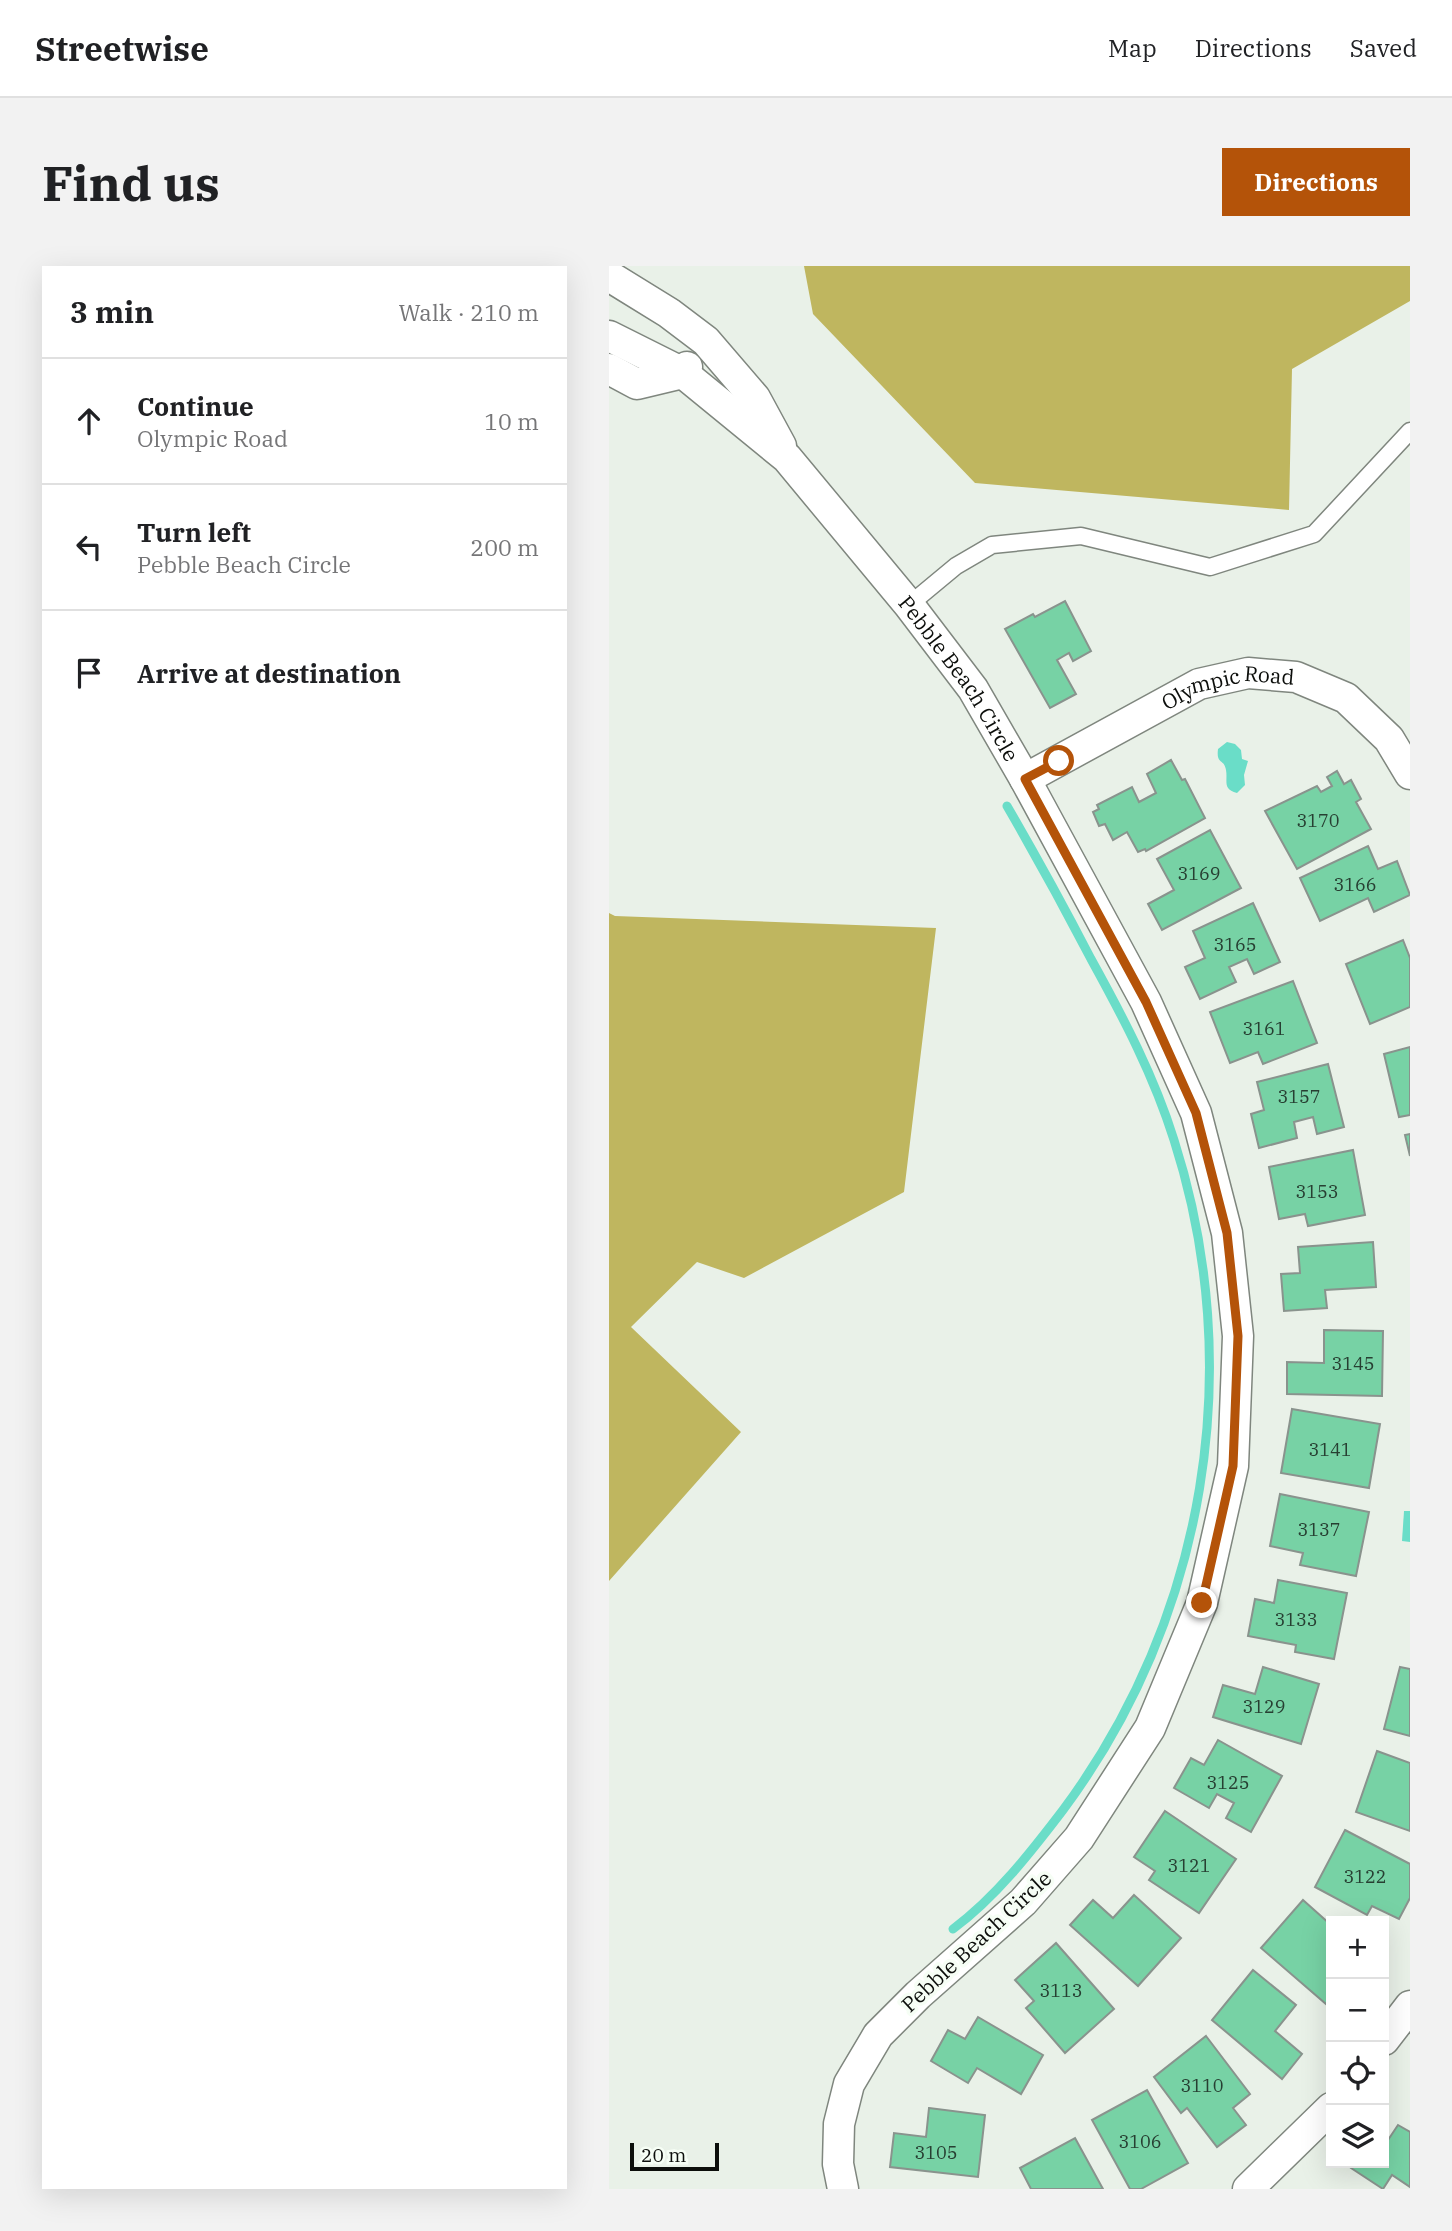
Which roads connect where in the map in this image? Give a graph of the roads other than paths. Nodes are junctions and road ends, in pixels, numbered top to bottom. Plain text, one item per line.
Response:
1 (609, 276) edge
2 (609, 336) edge
3 (706, 341) junction
4 (609, 369) edge
5 (683, 373) junction
6 (1410, 431) edge
7 (787, 458) junction
8 (909, 605) junction
9 (1410, 774) edge
10 (1025, 779) junction
11 (1410, 2006) edge
12 (1389, 2033) edge
13 (1326, 2113) edge
14 (843, 2189) edge
15 (1248, 2189) edge

1 - 3 street, Pebble Beach Circle
2 - 5 street, Pebble Beach Circle
3 - 5 street
3 - 7 street, Pebble Beach Circle
4 - 5 street
5 - 7 street, Pebble Beach Circle
6 - 8 lane
7 - 8 street, Pebble Beach Circle
8 - 10 street, Pebble Beach Circle
9 - 10 street, Olympic Road
10 - 14 street, Pebble Beach Circle
11 - 12 street
13 - 15 street

